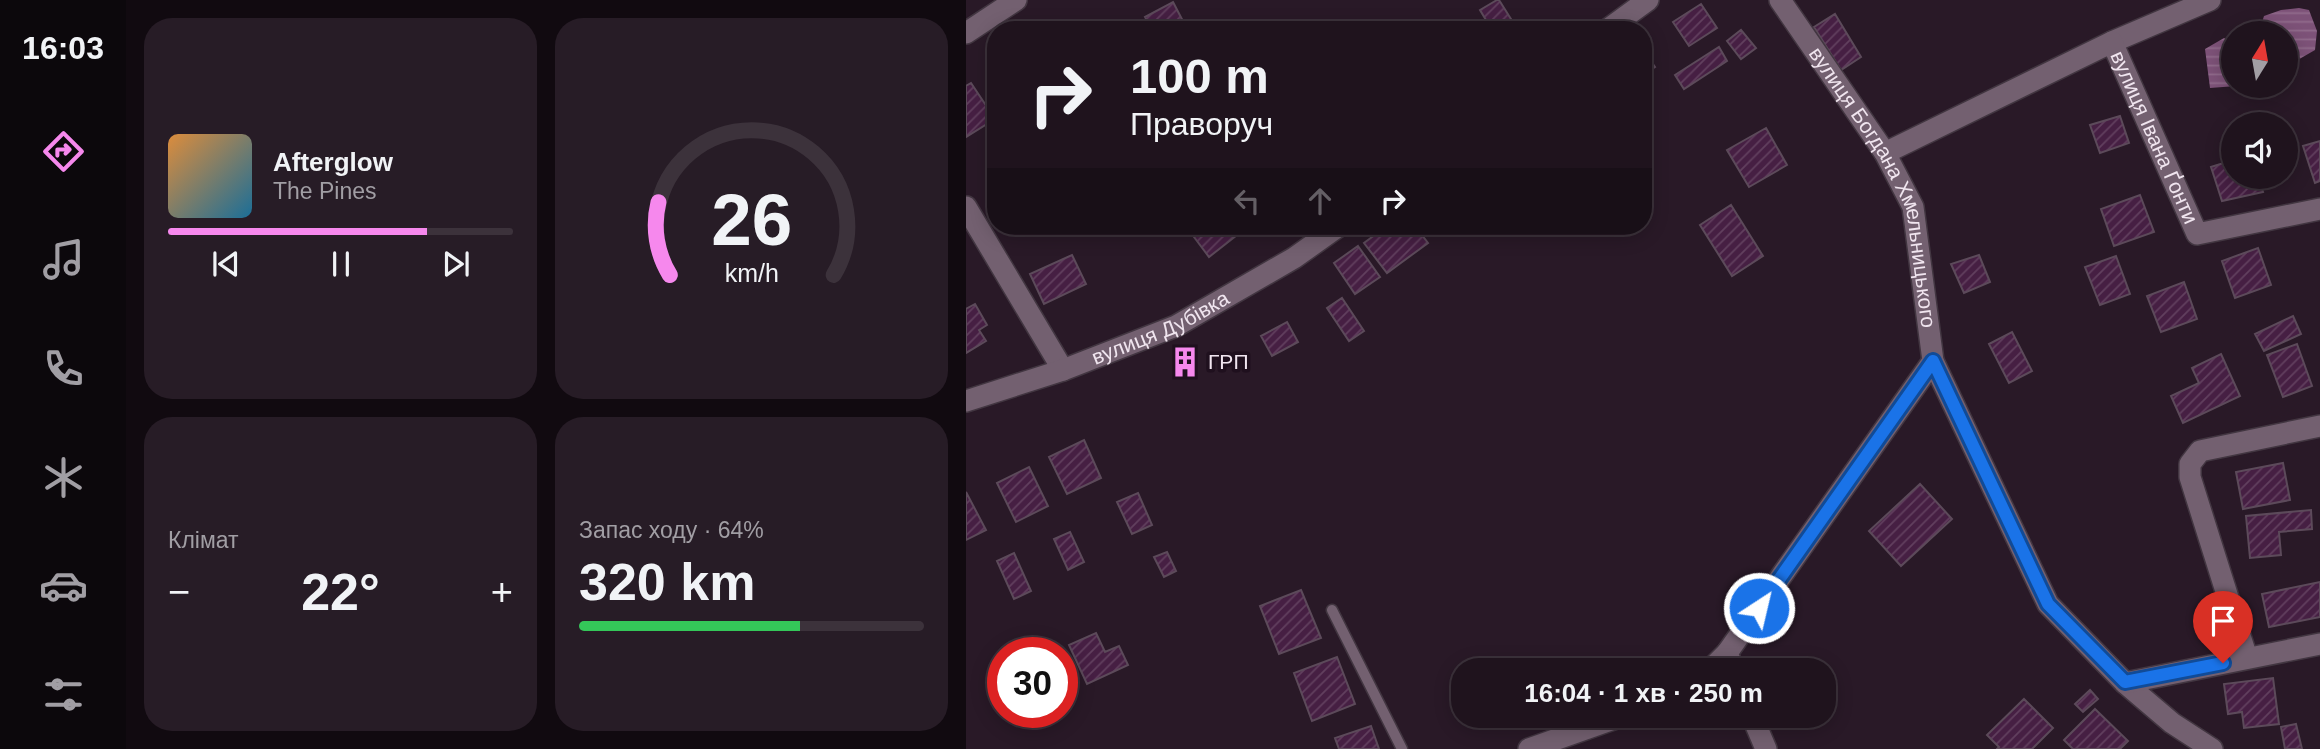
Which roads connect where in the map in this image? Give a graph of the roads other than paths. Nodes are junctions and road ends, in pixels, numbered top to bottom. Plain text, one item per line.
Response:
1 (1016, 0) edge
2 (1648, 0) edge
3 (1780, 0) edge
4 (2210, 0) edge
5 (1619, 21) edge
6 (966, 33) edge
7 (2112, 42) junction
8 (1885, 153) junction
9 (966, 207) edge
10 (2320, 209) edge
11 (1326, 235) edge
12 (1933, 361) junction
13 (1063, 370) junction
14 (966, 401) edge
15 (2320, 426) edge
16 (1332, 610) dead end
17 (2320, 644) edge
18 (1733, 658) edge
19 (2247, 658) junction
20 (2125, 682) junction
21 (1588, 728) edge
22 (1757, 728) edge
23 (1402, 749) edge
24 (1529, 749) edge
25 (1766, 749) edge
26 (2212, 749) edge

1 - 6 street
2 - 5 street
3 - 8 street, вулиця Богдана Хмельницького
4 - 7 street
7 - 8 street, вулиця Івана Ґонти
7 - 10 street, вулиця Івана Ґонти
8 - 12 street, вулиця Богдана Хмельницького
9 - 13 street
11 - 13 street, вулиця Дубівка
12 - 18 street
12 - 20 street, вулиця Богдана Хмельницького
13 - 14 street, вулиця Дубівка
15 - 19 street
16 - 23 lane
17 - 19 street
19 - 20 street
20 - 26 street, вулиця Богдана Хмельницького
21 - 24 street
22 - 25 street

